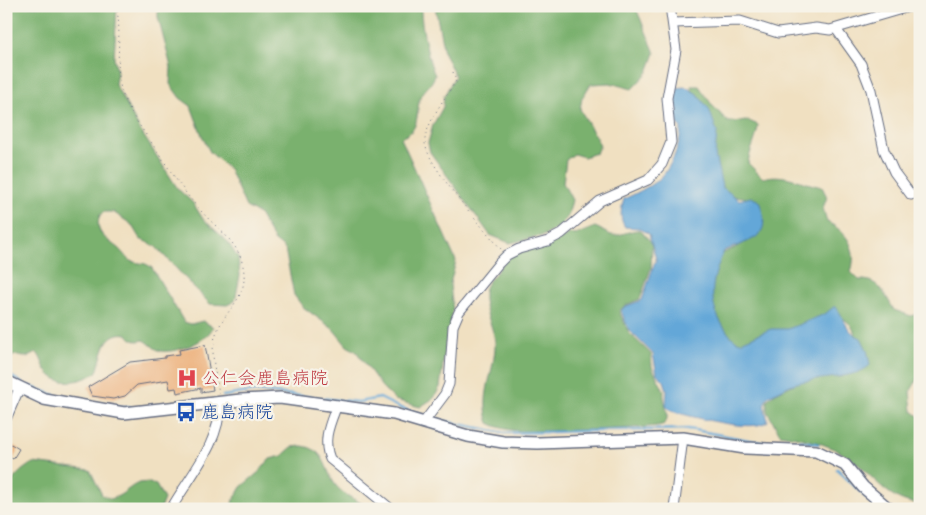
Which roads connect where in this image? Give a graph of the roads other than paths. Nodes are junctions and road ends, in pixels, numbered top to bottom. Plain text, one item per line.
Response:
1 (670, 6) edge
2 (912, 6) edge
3 (918, 6) edge
4 (920, 15) edge
5 (672, 23) junction
6 (836, 28) junction
7 (920, 192) edge
8 (6, 381) edge
9 (19, 389) junction
10 (220, 398) junction
11 (337, 405) junction
12 (427, 418) junction
13 (6, 419) edge
14 (683, 438) junction
15 (171, 509) edge
16 (391, 509) edge
17 (674, 509) edge
18 (889, 509) edge

1 - 5 street
2 - 6 street
3 - 4 street
5 - 6 street
5 - 12 street
6 - 7 street
8 - 9 street
9 - 10 street
9 - 13 street
10 - 11 street
10 - 15 street
11 - 12 street
11 - 16 street
12 - 14 street
14 - 17 street
14 - 18 street

